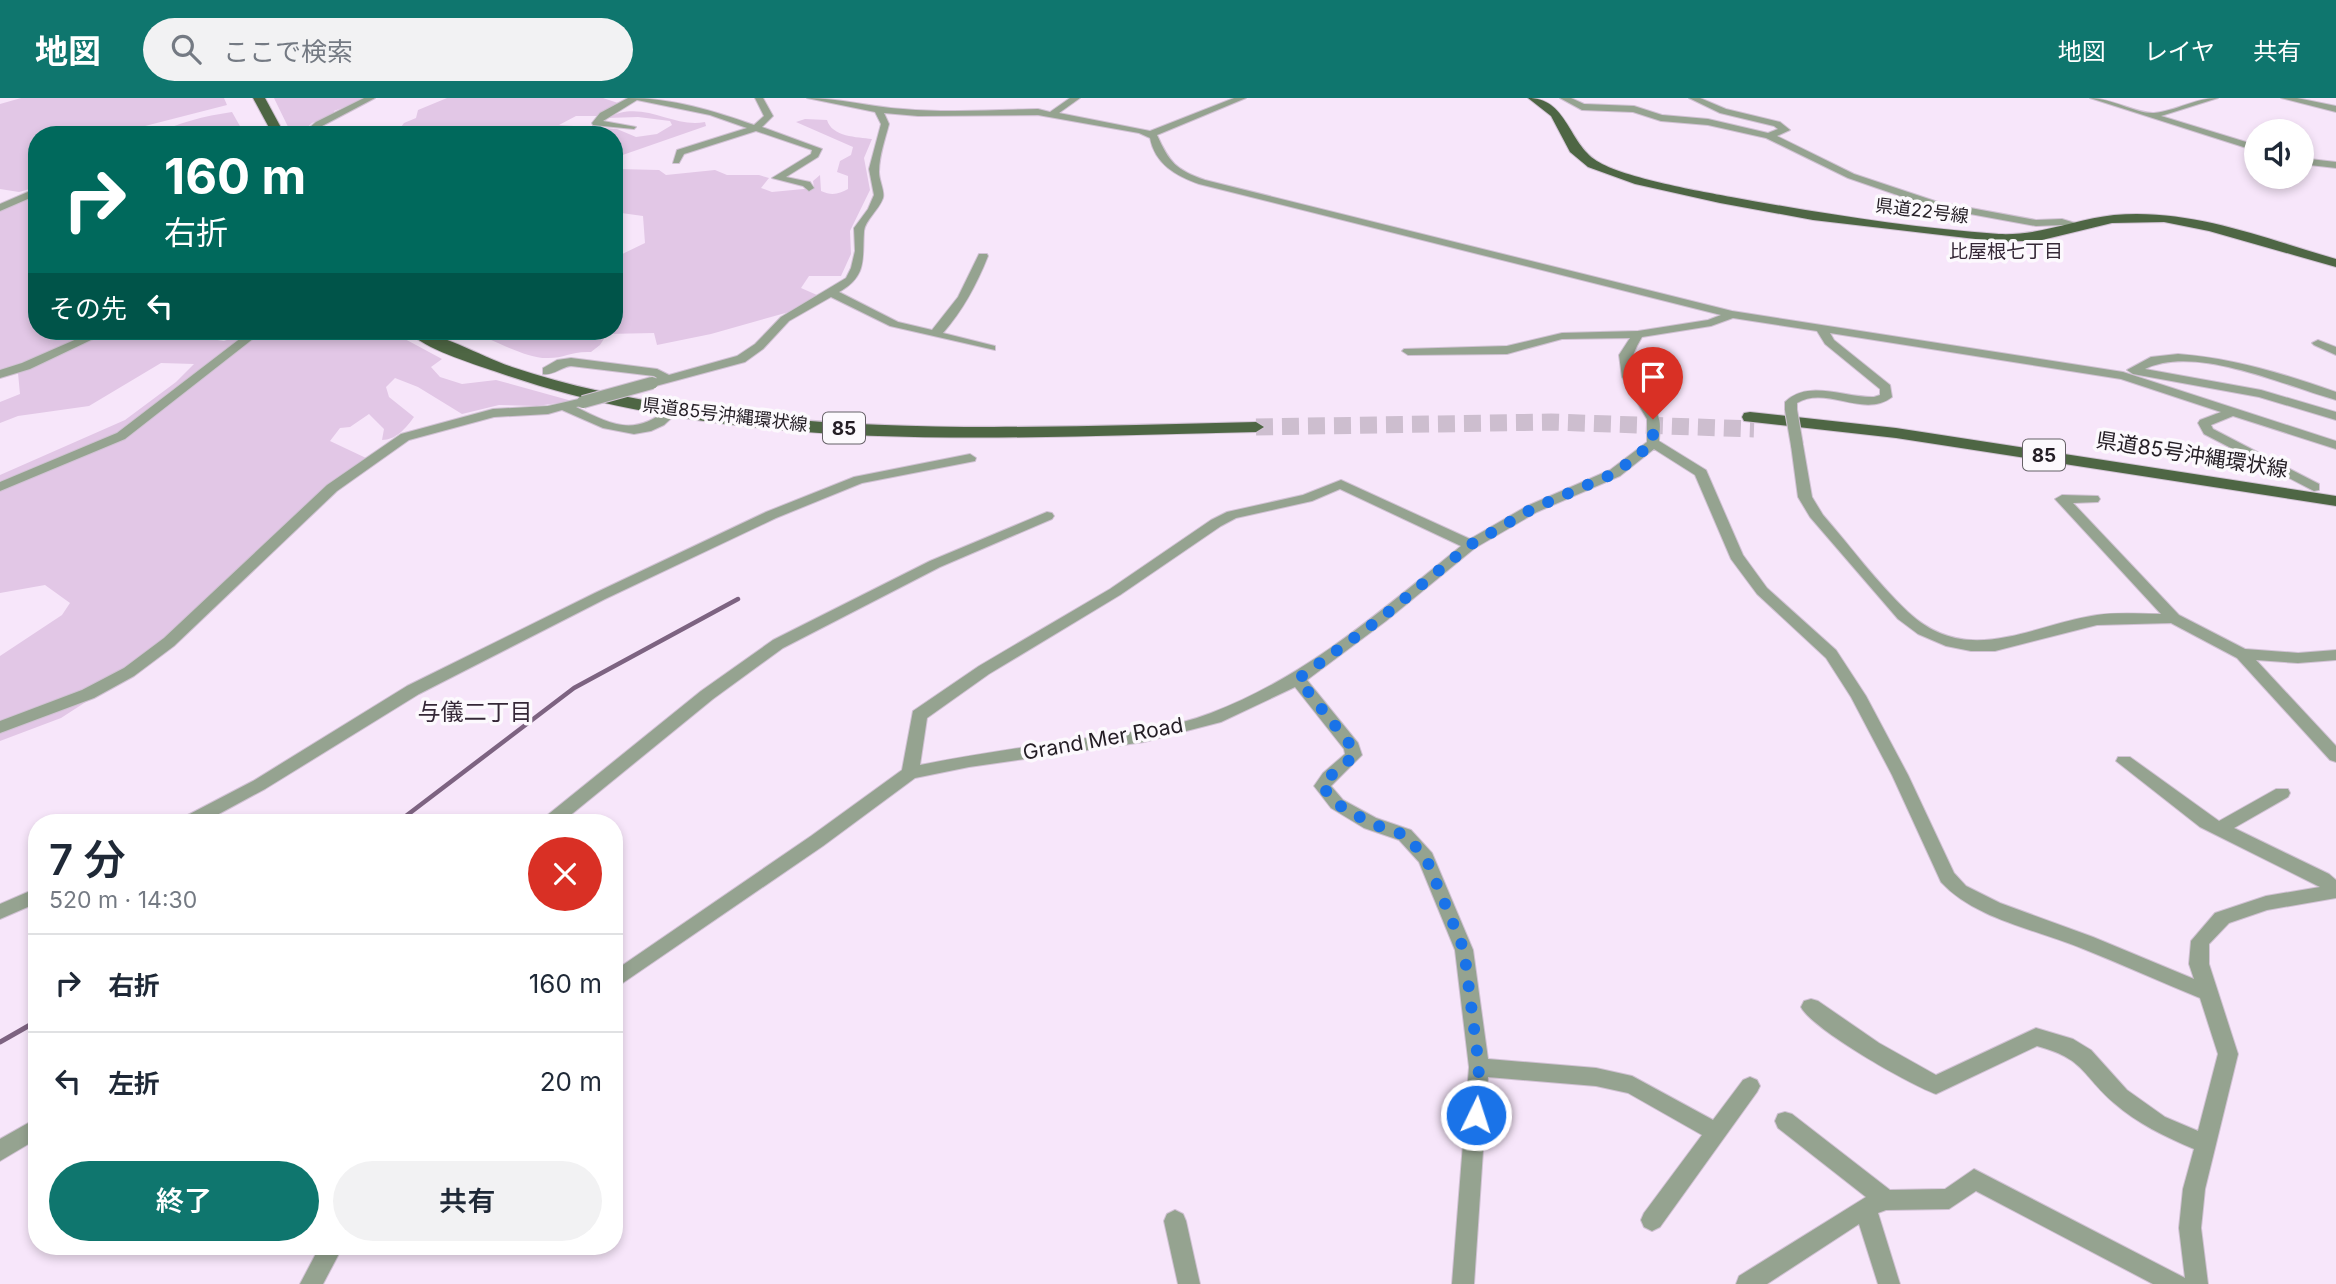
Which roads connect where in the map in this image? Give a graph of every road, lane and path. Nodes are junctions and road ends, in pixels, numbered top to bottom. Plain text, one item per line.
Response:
1 (259, 98) edge
2 (371, 98) edge
3 (637, 98) edge
4 (759, 98) edge
5 (811, 98) edge
6 (1076, 98) edge
7 (1242, 98) edge
8 (1534, 98) edge
9 (1564, 98) edge
10 (1693, 98) edge
11 (2094, 98) edge
12 (2214, 98) edge
13 (2285, 98) edge
14 (887, 100) edge
15 (2336, 109) edge
16 (878, 110) junction
17 (897, 111) junction
18 (1051, 115) junction
19 (2155, 115) junction
20 (273, 126) edge
21 (316, 126) edge
22 (622, 126) edge
23 (623, 126) edge
24 (631, 127) dead end
25 (756, 128) junction
26 (1151, 134) junction
27 (1769, 136) junction
28 (2244, 144) edge
29 (676, 161) dead end
30 (2314, 162) edge
31 (2336, 165) edge
32 (809, 188) dead end
33 (28, 195) edge
34 (0, 208) edge
35 (2080, 226) junction
36 (983, 257) dead end
37 (2336, 263) edge
38 (832, 293) junction
39 (1732, 314) junction
40 (1822, 329) junction
41 (936, 333) junction
42 (1638, 334) junction
43 (82, 340) edge
44 (245, 340) edge
45 (435, 340) edge
46 (465, 340) edge
47 (2318, 343) dead end
48 (991, 348) dead end
49 (1408, 351) dead end
50 (2336, 351) edge
51 (547, 371) junction
52 (2128, 373) junction
53 (0, 374) edge
54 (666, 378) junction
55 (2336, 396) edge
56 (565, 407) junction
57 (2233, 411) junction
58 (681, 412) junction
59 (2336, 416) edge
60 (1255, 421) tunnel mouth
61 (1002, 425) junction
62 (1653, 443) junction
63 (2336, 445) edge
64 (970, 458) dead end
65 (2314, 486) dead end
66 (0, 487) edge
67 (2093, 499) dead end
68 (2336, 501) edge
69 (2336, 513) edge
70 (1047, 516) dead end
71 (1470, 545) junction
72 (2174, 618) junction
73 (2242, 654) junction
74 (2336, 655) edge
75 (1298, 679) junction
76 (0, 727) edge
77 (2336, 756) edge
78 (2124, 761) dead end
79 (910, 773) junction
80 (2282, 793) dead end
81 (205, 814) edge
82 (561, 814) edge
83 (2218, 829) junction
84 (2336, 890) edge
85 (28, 899) edge
86 (0, 912) edge
87 (623, 975) edge
88 (2208, 993) junction
89 (1811, 1007) dead end
90 (1479, 1067) junction
91 (1750, 1086) dead end
92 (1785, 1121) dead end
93 (28, 1133) edge
94 (1717, 1133) junction
95 (2206, 1144) junction
96 (0, 1151) edge
97 (1875, 1204) junction
98 (1652, 1220) dead end
99 (1175, 1221) dead end
100 (327, 1255) edge
101 (311, 1284) edge
102 (1189, 1284) edge
103 (1463, 1284) edge
104 (1746, 1284) edge
105 (1889, 1284) edge
106 (2176, 1284) edge
107 (2197, 1284) edge

1 - 20 main road
2 - 21 street
3 - 22 street
3 - 25 street
4 - 25 street
5 - 16 street
6 - 18 street
7 - 26 street
8 - 35 main road, 県道22号線
9 - 27 street
10 - 27 street
11 - 19 street
12 - 19 street
13 - 15 street
14 - 17 street
16 - 17 street
16 - 38 street
17 - 18 street
18 - 26 street
19 - 28 street
23 - 24 street
25 - 29 street
25 - 32 street
26 - 39 street
27 - 35 street
30 - 31 street
33 - 34 street
35 - 37 main road, 県道22号線
36 - 41 street
38 - 41 street
38 - 54 street
39 - 40 street
39 - 42 street
40 - 52 street
40 - 72 street, bridge
41 - 48 street
42 - 49 street
42 - 62 street
43 - 53 street
44 - 66 street
45 - 58 main road, 県道85号沖縄環状線 / 85
46 - 51 main road, 県道85号沖縄環状線 / 85
47 - 50 street
51 - 54 street
51 - 61 main road, 県道85号沖縄環状線 / 85
52 - 55 street
52 - 57 street
52 - 59 street
54 - 56 street, bridge
56 - 58 street
56 - 76 street
57 - 63 street
57 - 65 street
58 - 61 main road, 県道85号沖縄環状線 / 85
60 - 61 main road, 県道85号沖縄環状線 / 85
62 - 71 street, Grand Mer Road
62 - 88 street
64 - 81 street
67 - 72 street
68 - 69 main road, 県道85号沖縄環状線 / 85
70 - 82 street
71 - 75 street, Grand Mer Road
71 - 79 street
72 - 73 street
73 - 74 street
73 - 77 street
75 - 79 street, Grand Mer Road
75 - 90 street
78 - 83 street
79 - 87 street, Grand Mer Road
80 - 83 street
83 - 84 street
84 - 88 street
85 - 86 street
88 - 95 street
89 - 95 street
90 - 94 street
90 - 103 street
91 - 94 street
92 - 97 street
93 - 96 street
94 - 98 street
95 - 107 street
97 - 104 street
97 - 105 street
97 - 106 street
99 - 102 street
100 - 101 street

